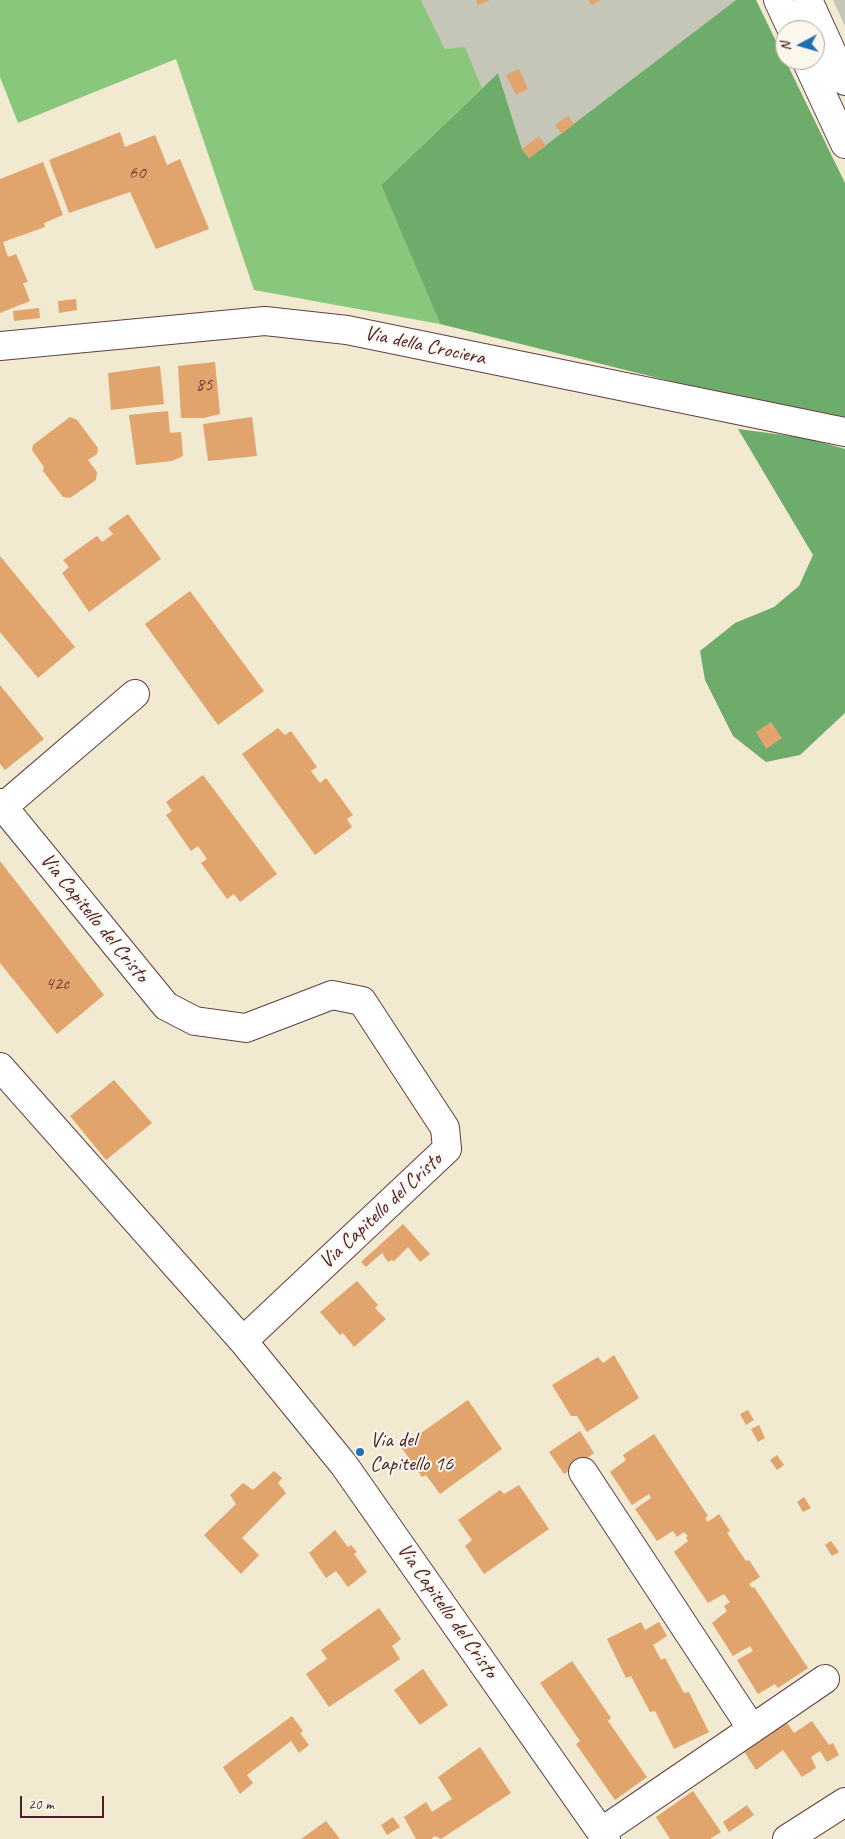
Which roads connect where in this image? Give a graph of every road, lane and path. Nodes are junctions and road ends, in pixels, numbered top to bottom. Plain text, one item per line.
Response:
1 (778, 0) edge
2 (808, 0) edge
3 (787, 20) edge
4 (811, 70) edge
5 (845, 82) edge
6 (845, 144) edge
7 (0, 346) edge
8 (845, 432) edge
9 (135, 694) dead end
10 (1, 805) edge
11 (0, 1067) edge
12 (243, 1341) junction
13 (583, 1472) dead end
14 (826, 1679) dead end
15 (752, 1729) junction
16 (845, 1802) edge
17 (604, 1835) edge
18 (787, 1839) edge

1 - 3 street
2 - 5 street
4 - 6 street
7 - 8 street, Via della Crociera
9 - 10 street, Via Capitello del Cristo
10 - 12 street, Via Capitello del Cristo
11 - 12 street, Via Capitello del Cristo
12 - 17 street, Via Capitello del Cristo
13 - 15 street
14 - 15 street
15 - 17 street
16 - 18 street

